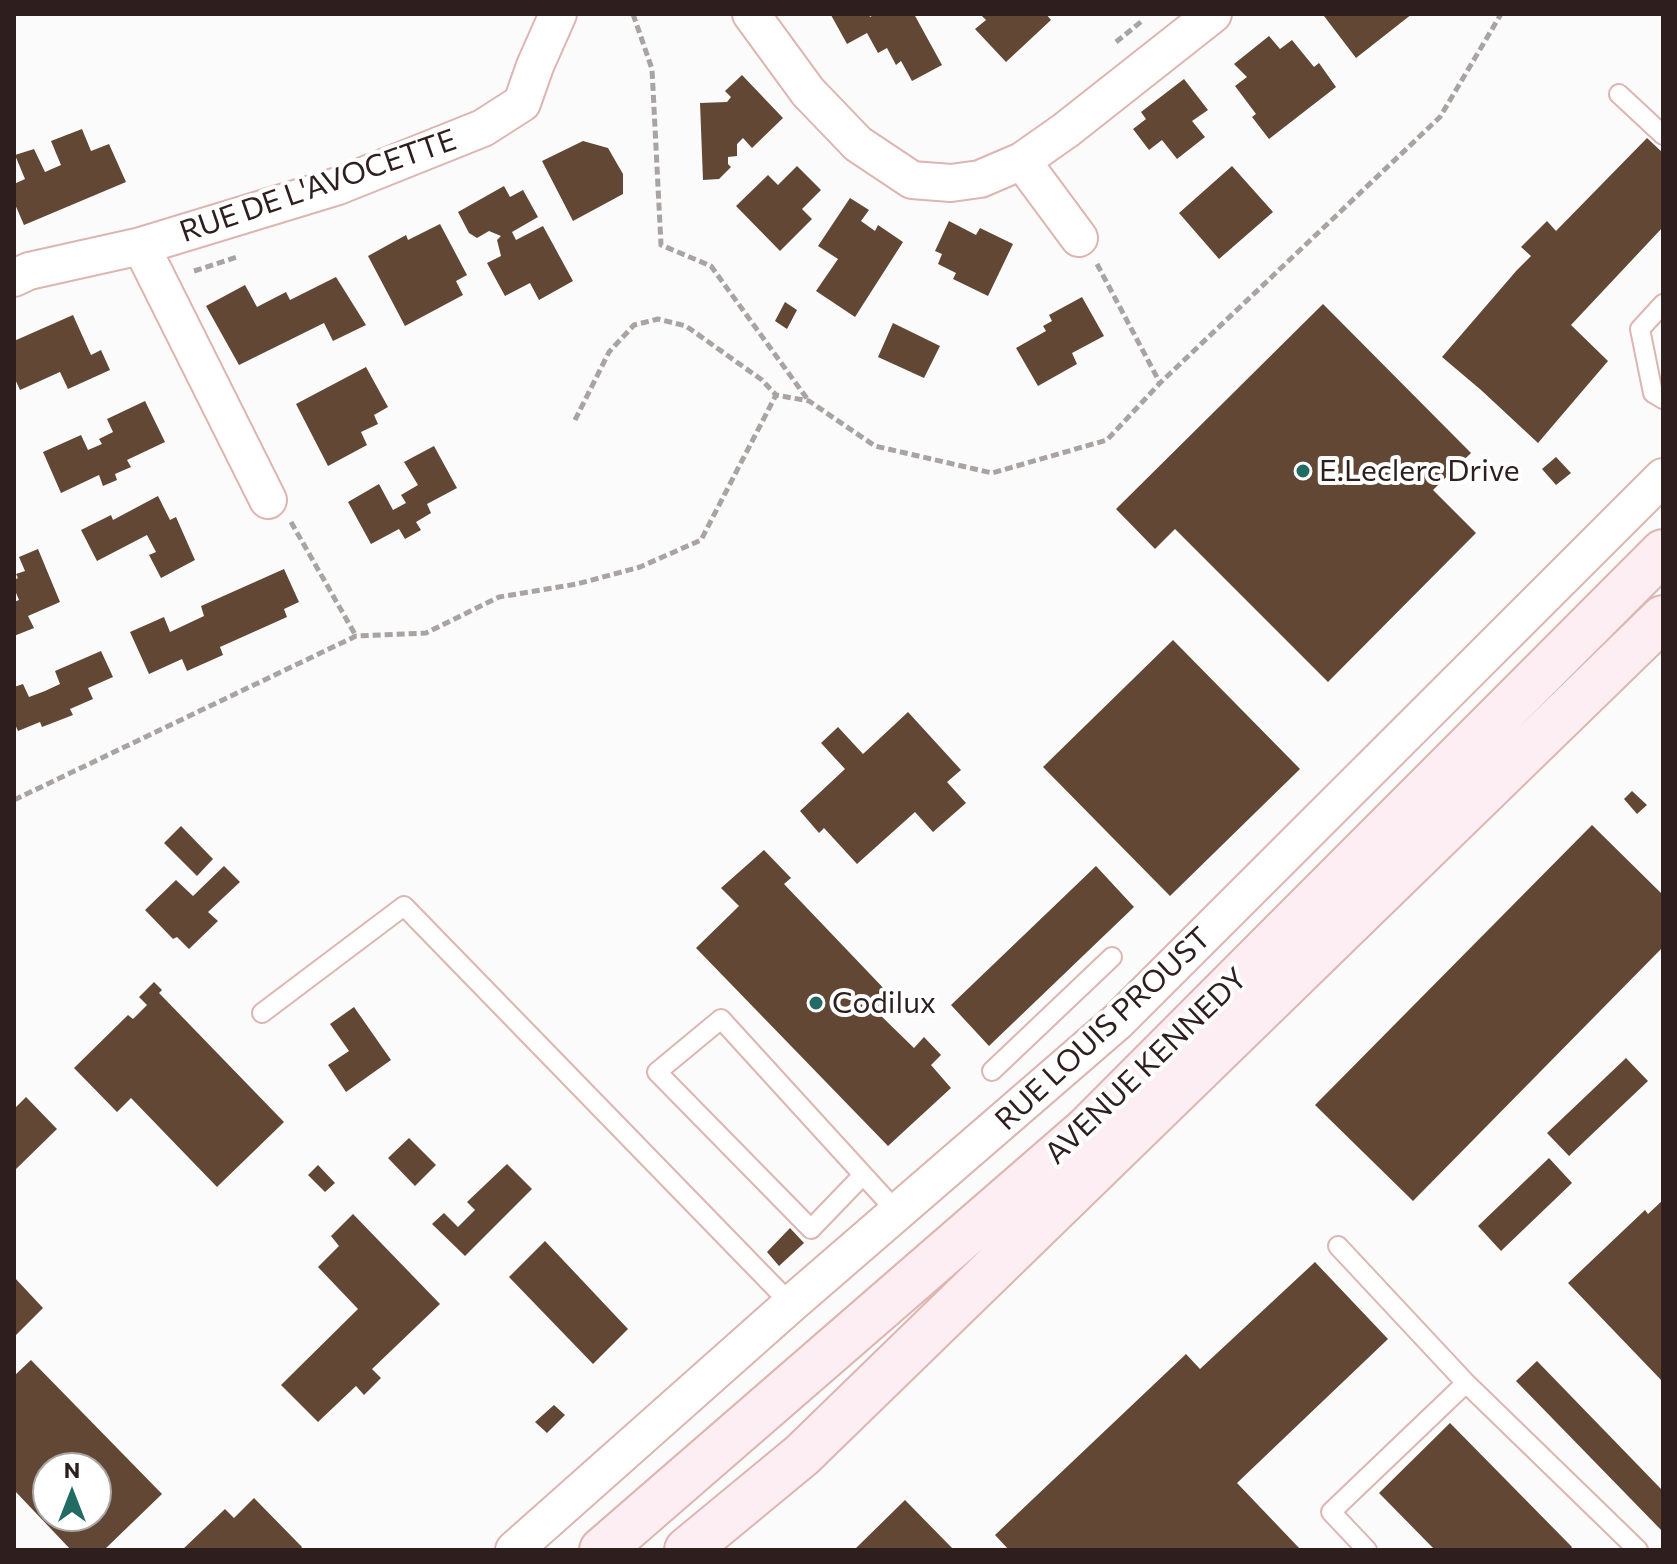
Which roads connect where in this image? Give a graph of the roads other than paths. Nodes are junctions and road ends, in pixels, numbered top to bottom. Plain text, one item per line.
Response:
1 (558, 14) edge
2 (751, 14) edge
3 (1213, 14) edge
4 (1619, 94) dead end
5 (1663, 135) edge
6 (1022, 161) junction
7 (1079, 238) road end
8 (141, 246) junction
9 (14, 278) edge
10 (1663, 304) edge
11 (1663, 399) edge
12 (1663, 477) edge
13 (268, 500) road end
14 (1663, 552) edge
15 (1663, 618) edge
16 (1112, 957) dead end
17 (262, 1013) dead end
18 (992, 1071) dead end
19 (863, 1175) junction
20 (898, 1213) junction
21 (1338, 1246) dead end
22 (791, 1304) junction
23 (1466, 1383) junction
24 (514, 1550) edge
25 (602, 1550) edge
26 (687, 1550) edge
27 (1367, 1550) edge
28 (1637, 1550) edge

1 - 8 street, RUE DE L'AVOCETTE
2 - 6 street
3 - 6 street
4 - 5 lane
6 - 7 street
8 - 9 street, RUE DE L'AVOCETTE
8 - 13 street
10 - 11 lane
12 - 20 street, RUE LOUIS PROUST
14 - 25 main road, AVENUE KENNEDY
15 - 26 main road, AVENUE KENNEDY
16 - 18 lane
17 - 22 lane
19 - 19 lane
19 - 20 lane
20 - 22 street, RUE LOUIS PROUST
21 - 23 lane
22 - 24 street, RUE LOUIS PROUST
23 - 27 lane
23 - 28 lane

